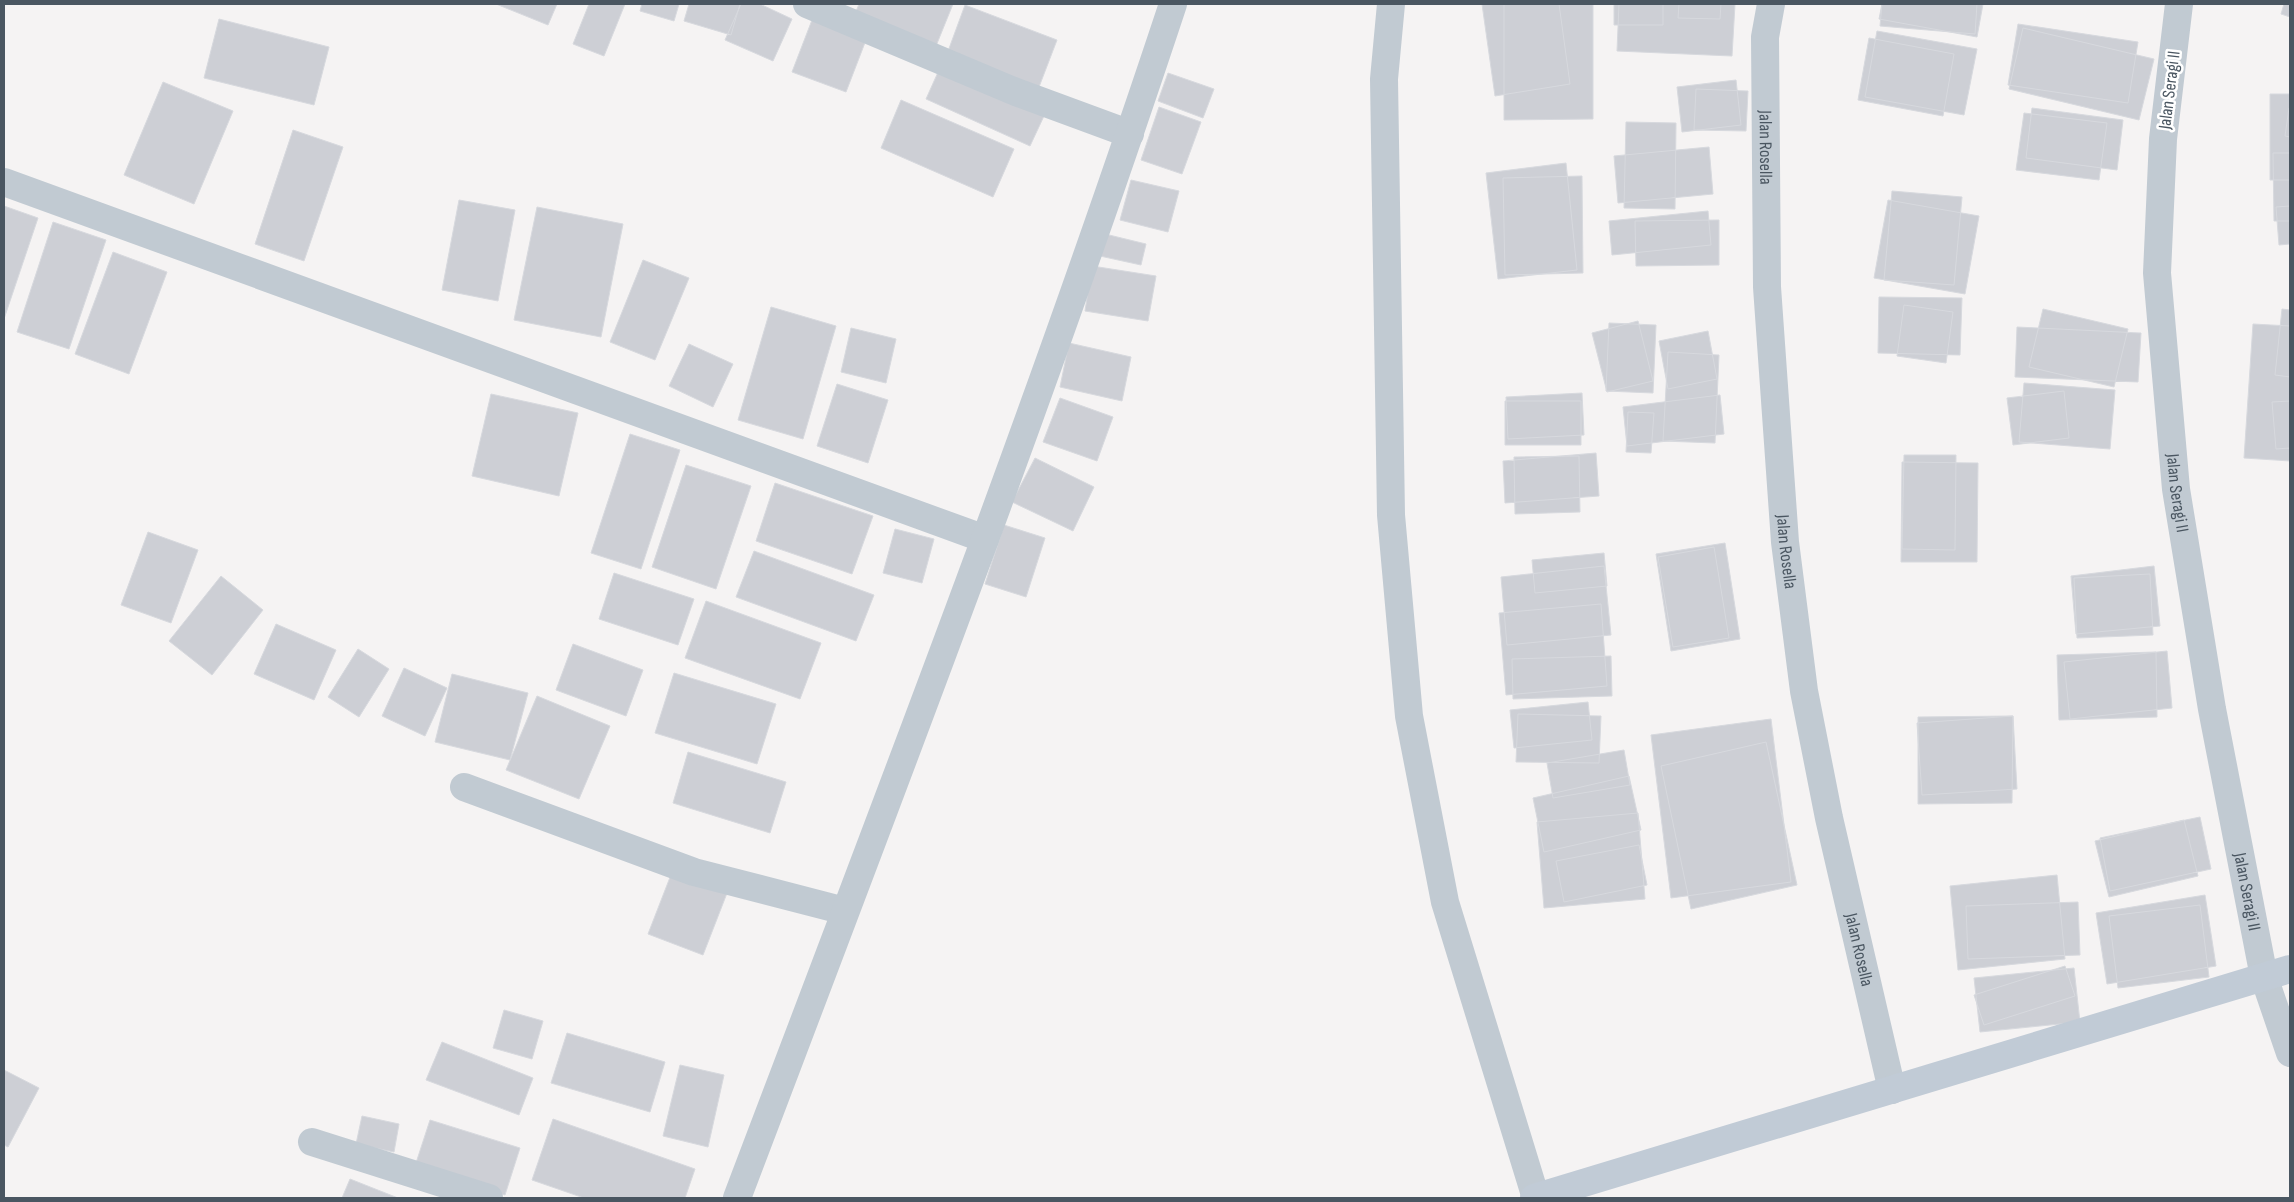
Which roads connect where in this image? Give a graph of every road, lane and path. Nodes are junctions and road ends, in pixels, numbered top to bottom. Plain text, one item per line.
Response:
1 (807, 4) edge
2 (1173, 4) edge
3 (1391, 4) edge
4 (1771, 4) edge
5 (2179, 4) edge
6 (1130, 134) junction
7 (4, 182) edge
8 (985, 539) junction
9 (464, 787) dead end
10 (846, 911) junction
11 (2290, 969) edge
12 (2264, 977) junction
13 (2290, 1053) edge
14 (1892, 1090) junction
15 (312, 1142) dead end
16 (489, 1198) edge
17 (737, 1198) edge
18 (1535, 1198) edge

1 - 6 street
2 - 6 street
3 - 18 street
4 - 14 street, Jalan Rosella
5 - 12 street, Jalan Seragi II
6 - 8 street
7 - 8 street
8 - 10 street
9 - 10 street
10 - 17 street
11 - 12 street
12 - 13 street, Jalan Seragi II
12 - 14 street
14 - 18 street
15 - 16 street

